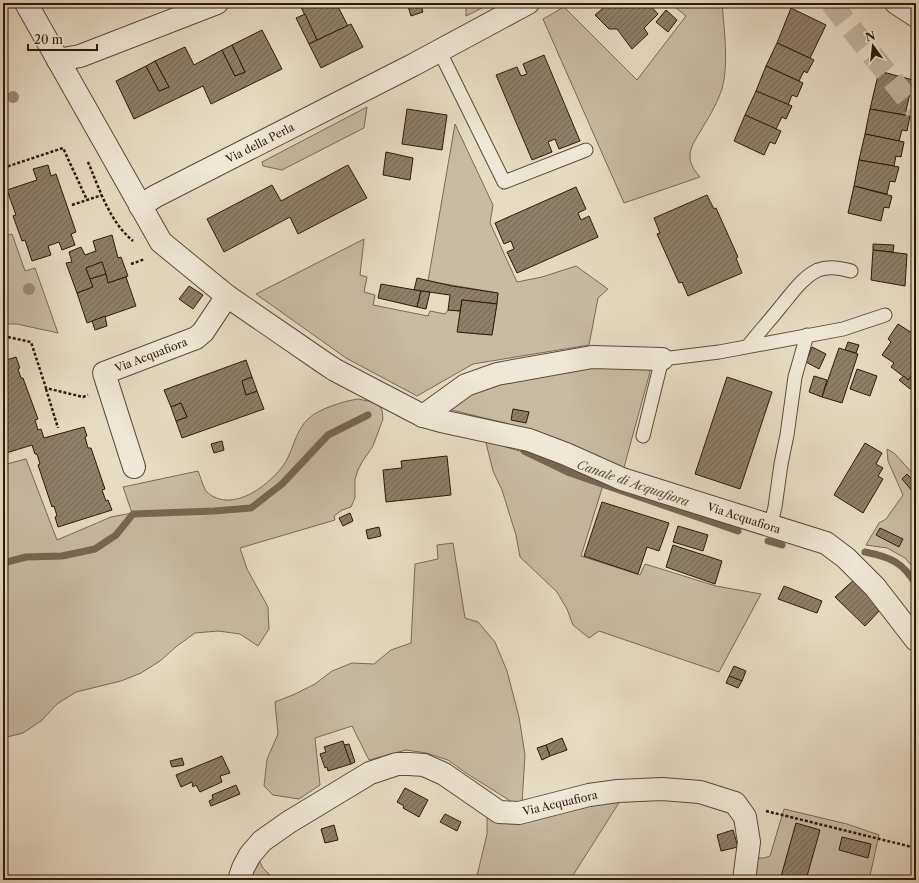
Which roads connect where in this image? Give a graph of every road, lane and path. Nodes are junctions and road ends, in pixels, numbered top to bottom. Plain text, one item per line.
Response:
1 (26, 3) edge
2 (217, 3) edge
3 (528, 3) edge
4 (896, 3) edge
5 (916, 16) edge
6 (439, 50) junction
7 (58, 60) junction
8 (586, 150) dead end
9 (3, 168) edge
10 (102, 195) dead end
11 (87, 200) junction
12 (72, 205) dead end
13 (140, 206) junction
14 (148, 258) dead end
15 (131, 264) dead end
16 (851, 271) dead end
17 (227, 296) junction
18 (885, 315) dead end
19 (807, 335) junction
20 (3, 336) edge
21 (748, 346) junction
22 (662, 359) junction
23 (46, 388) junction
24 (109, 388) junction
25 (423, 416) junction
26 (58, 428) dead end
27 (643, 436) dead end
28 (134, 467) dead end
29 (770, 527) junction
30 (916, 640) edge
31 (735, 803) junction
32 (916, 848) edge
33 (239, 880) edge
34 (744, 880) edge

1 - 7 street
2 - 7 street
3 - 6 street, Via della Perla
4 - 5 street
6 - 8 lane
6 - 13 street, Via della Perla
7 - 13 street
9 - 11 path
10 - 11 path
11 - 12 path
13 - 17 street, Via Acquafiora
14 - 15 path
16 - 21 lane
17 - 24 street, Via Acquafiora
17 - 25 street, Via Acquafiora
18 - 19 lane
19 - 21 lane
19 - 29 lane
20 - 23 path
21 - 22 lane
22 - 25 street
22 - 27 lane
23 - 24 path
23 - 26 path
24 - 28 street, Via Acquafiora
25 - 29 street, Via Acquafiora
29 - 30 street, Via Acquafiora
31 - 32 path
31 - 33 street, Via Acquafiora
31 - 34 street

